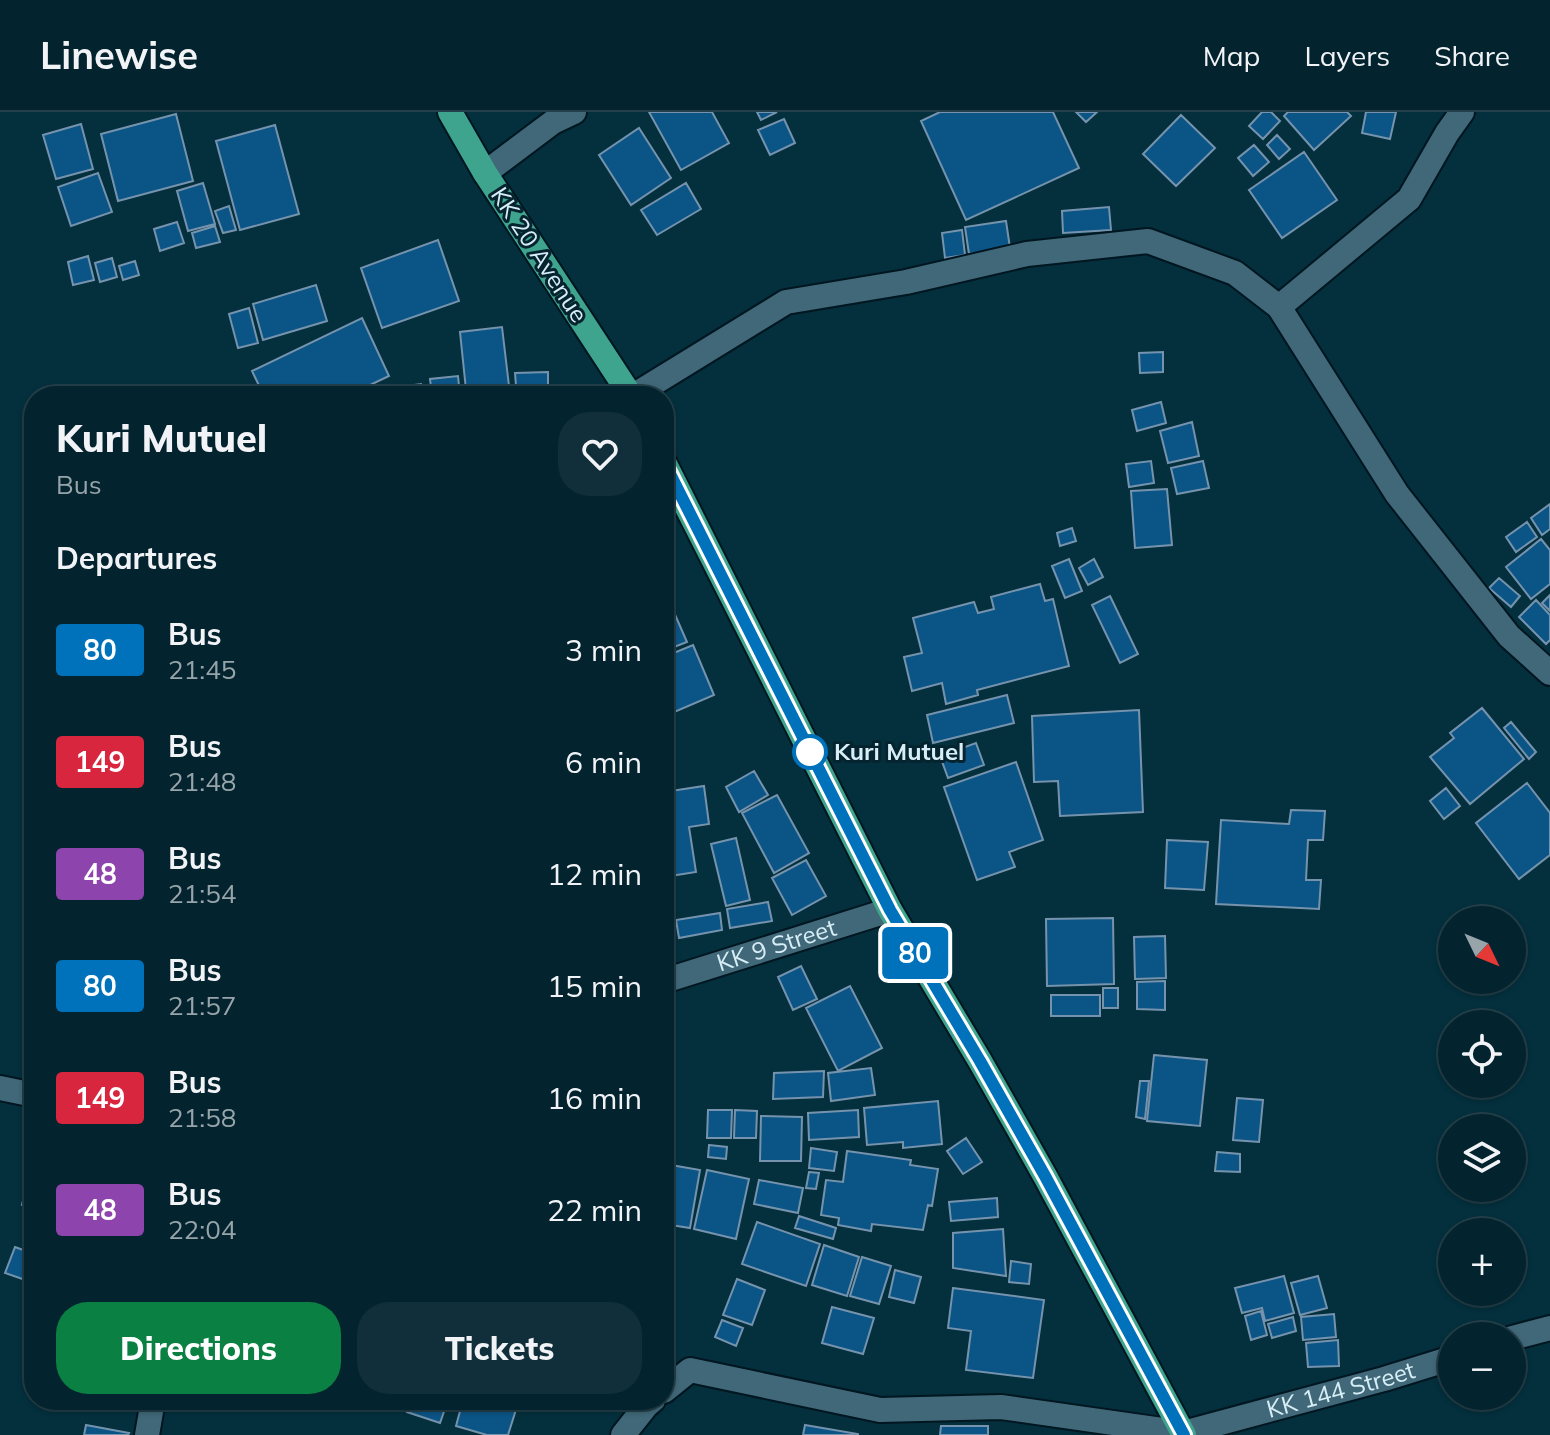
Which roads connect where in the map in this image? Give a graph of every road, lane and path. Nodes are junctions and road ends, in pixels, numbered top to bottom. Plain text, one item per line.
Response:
1 (450, 112) edge
2 (574, 112) edge
3 (1462, 112) edge
4 (485, 173) junction
5 (1279, 307) junction
6 (625, 386) edge
7 (648, 386) edge
8 (674, 482) edge
9 (1550, 673) edge
10 (890, 910) junction
11 (674, 978) edge
12 (0, 1088) edge
13 (24, 1093) edge
14 (1550, 1328) edge
15 (1526, 1334) edge
16 (1438, 1362) edge
17 (674, 1383) edge
18 (151, 1410) edge
19 (643, 1410) edge
20 (1184, 1434) edge
21 (147, 1435) edge
22 (623, 1435) edge

1 - 4 main road, KK 20 Avenue
2 - 4 street
3 - 5 street
4 - 6 main road, KK 20 Avenue
5 - 7 street
5 - 9 street
8 - 10 main road
10 - 11 street, KK 9 Street
10 - 20 main road
12 - 13 street
14 - 15 street
16 - 20 street, KK 144 Street
17 - 20 street
18 - 21 street
19 - 22 street

